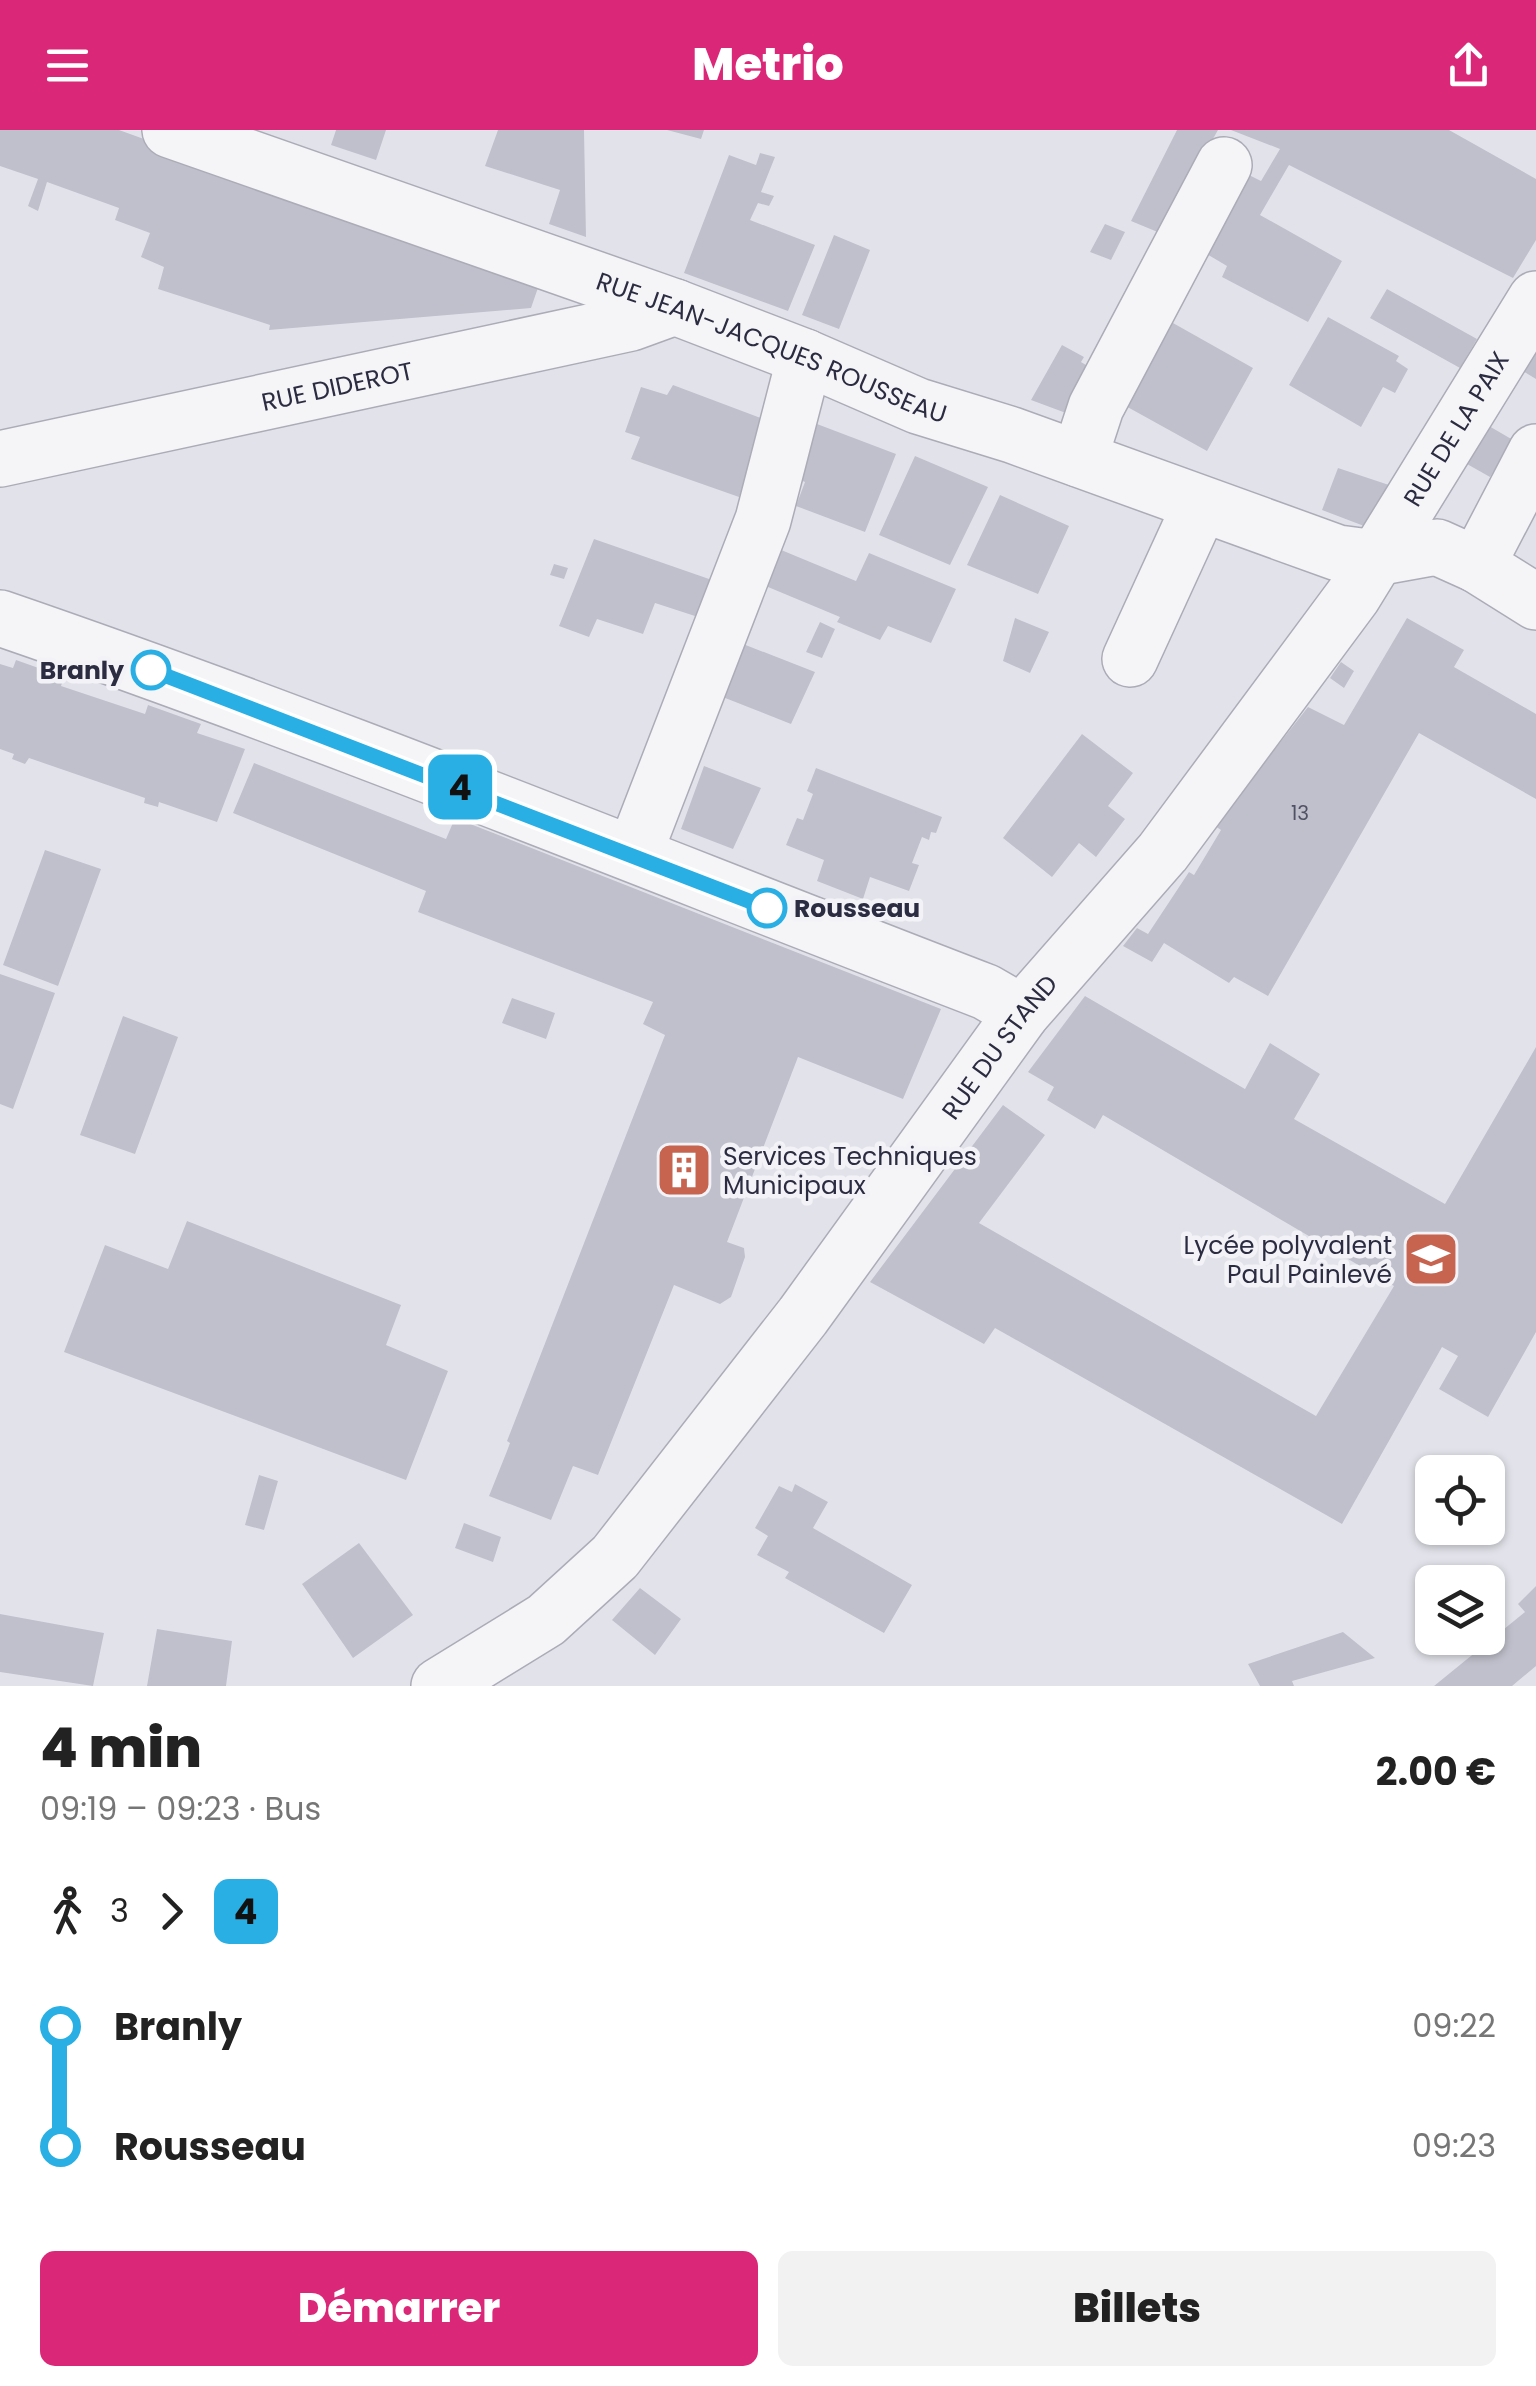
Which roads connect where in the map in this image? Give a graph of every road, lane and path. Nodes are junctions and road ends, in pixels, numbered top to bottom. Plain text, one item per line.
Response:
1 (170, 130) edge
2 (1224, 165) dead end
3 (1536, 299) edge
4 (675, 308) junction
5 (805, 357) junction
6 (1536, 452) edge
7 (0, 459) edge
8 (1080, 460) junction
9 (1201, 504) junction
10 (1376, 558) junction
11 (1477, 566) junction
12 (1536, 602) edge
13 (0, 618) edge
14 (1130, 659) dead end
15 (634, 854) junction
16 (1022, 1013) junction
17 (439, 1686) edge

1 - 4 street, RUE JEAN-JACQUES ROUSSEAU
2 - 8 street
3 - 10 street, RUE DE LA PAIX
4 - 5 street, RUE JEAN-JACQUES ROUSSEAU
4 - 7 street, RUE DIDEROT
5 - 8 street, RUE JEAN-JACQUES ROUSSEAU
5 - 15 street
6 - 11 street
8 - 9 street, RUE JEAN-JACQUES ROUSSEAU
9 - 10 street, RUE JEAN-JACQUES ROUSSEAU
9 - 14 street
10 - 11 street
10 - 16 street, RUE DU STAND
11 - 12 street
13 - 15 street
15 - 16 street
16 - 17 street, RUE DU STAND

